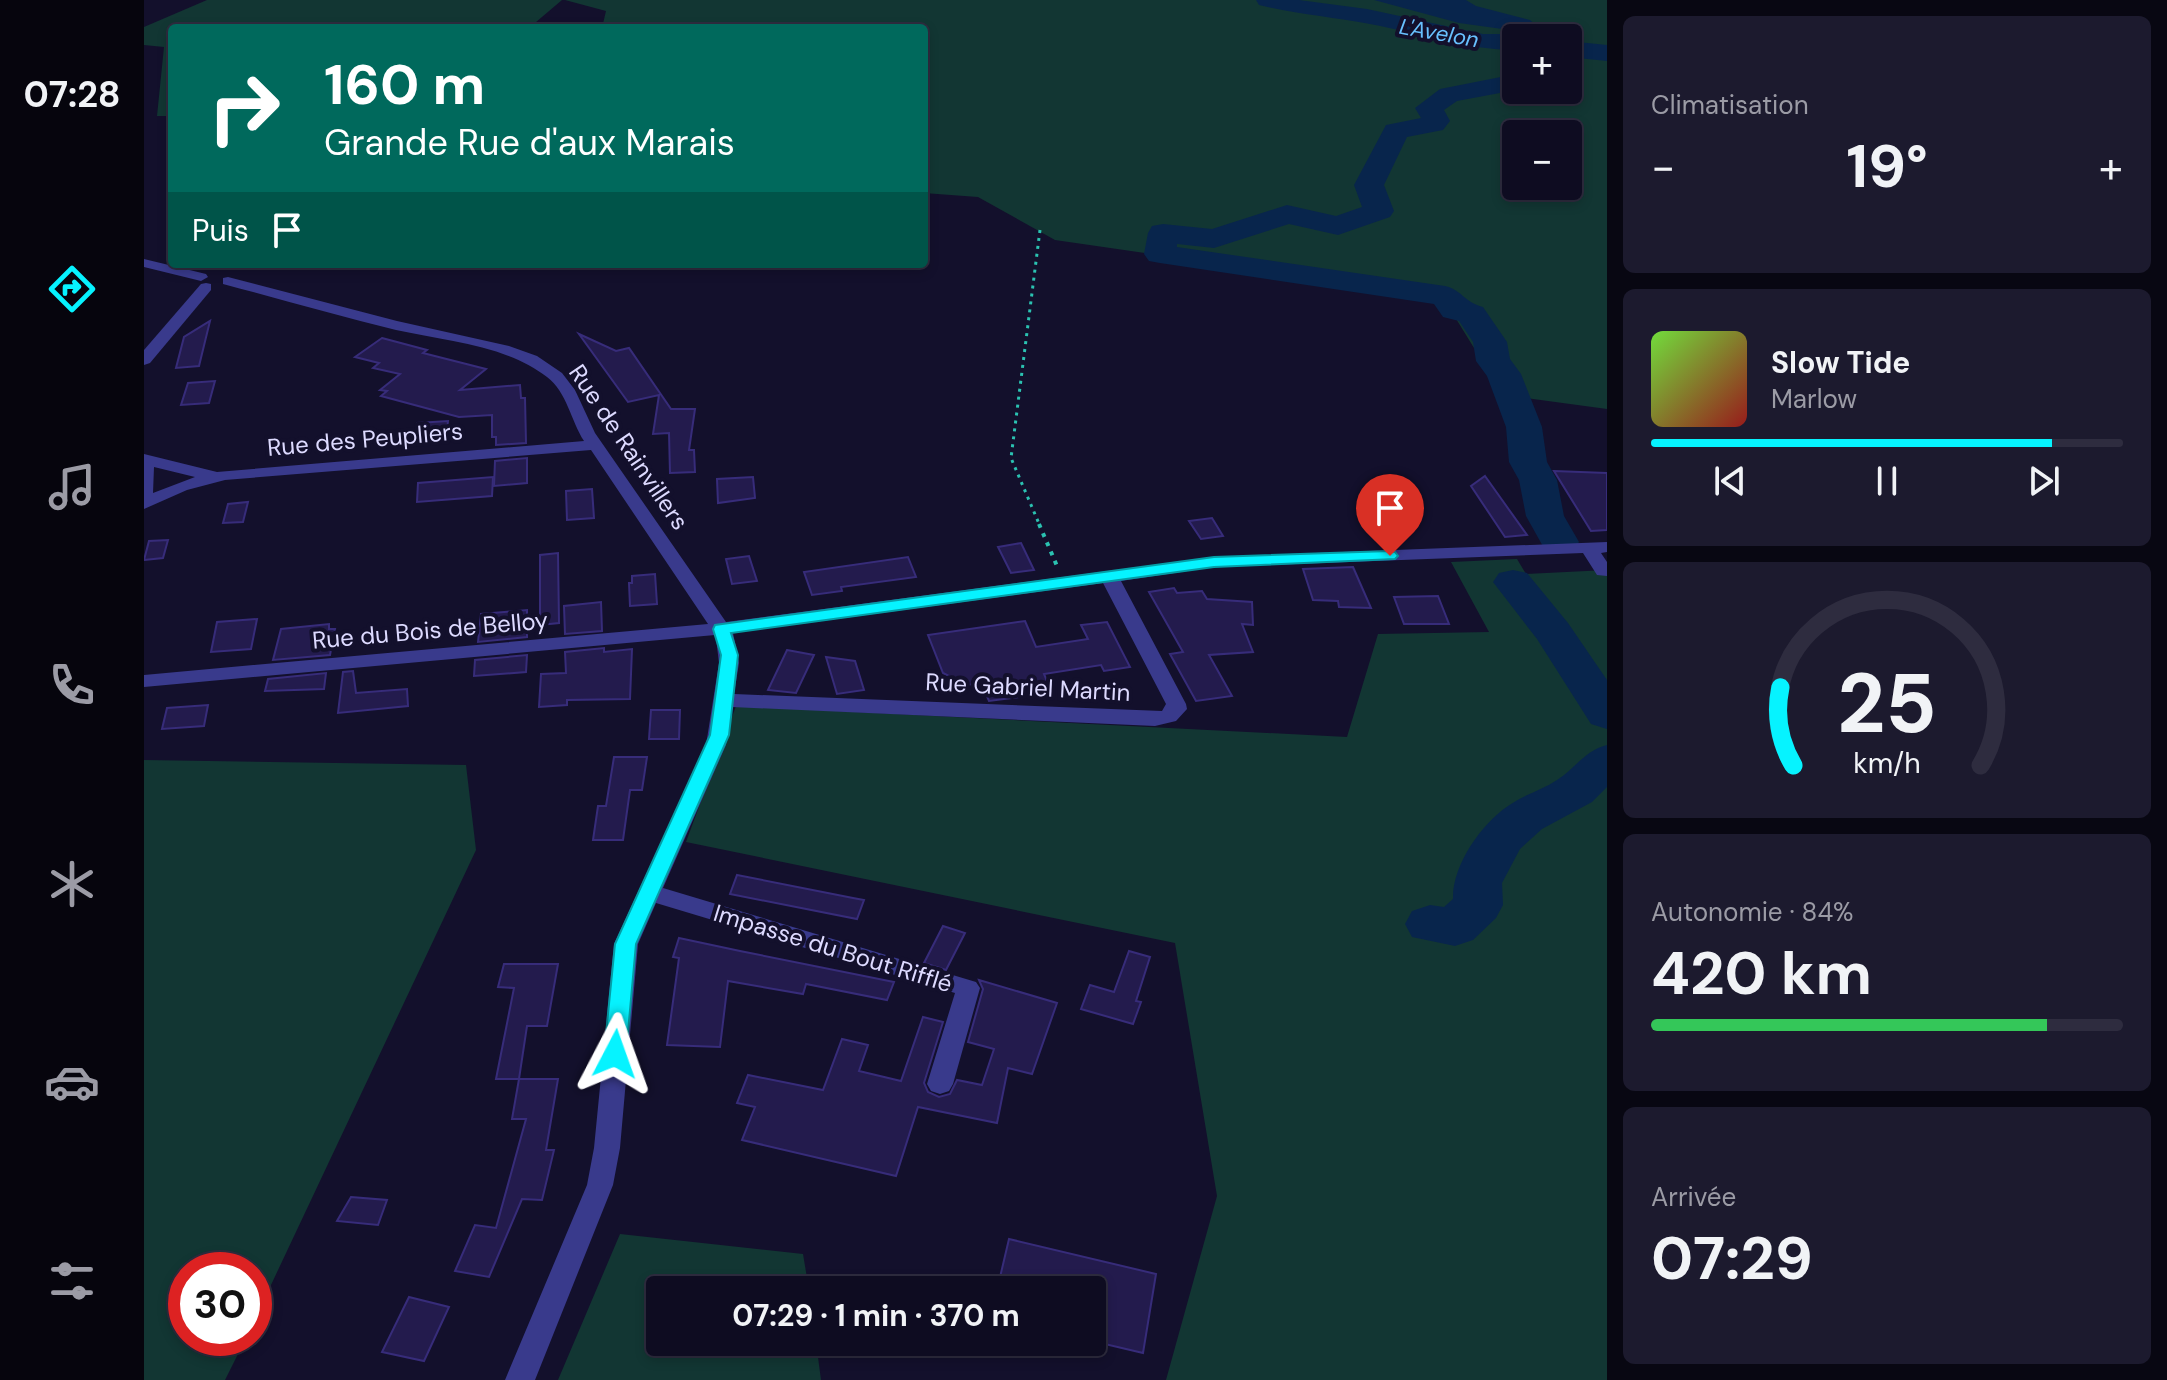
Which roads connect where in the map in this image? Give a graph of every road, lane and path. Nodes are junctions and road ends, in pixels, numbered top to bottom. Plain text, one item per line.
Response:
1 (1040, 230) dead end
2 (144, 263) edge
3 (204, 282) junction
4 (144, 360) edge
5 (595, 445) junction
6 (144, 460) edge
7 (225, 475) junction
8 (144, 496) edge
9 (144, 504) edge
10 (1598, 548) edge
11 (1604, 571) dead end
12 (1109, 576) junction
13 (1064, 583) junction
14 (721, 629) junction
15 (144, 681) edge
16 (724, 700) junction
17 (648, 892) junction
18 (940, 1084) dead end
19 (520, 1380) edge

1 - 13 path
2 - 3 street
3 - 4 street
3 - 5 street, Rue de Rainvillers
5 - 7 street, Rue des Peupliers
5 - 14 street, Rue de Rainvillers
6 - 7 street
6 - 8 street
7 - 9 street, Rue des Peupliers
10 - 11 street
10 - 12 street, Rue du Bois de Belloy
12 - 13 street, Rue du Bois de Belloy
12 - 16 street, Rue Gabriel Martin
13 - 14 street, Rue du Bois de Belloy
14 - 15 street, Rue du Bois de Belloy
14 - 16 street
16 - 17 street
17 - 18 street, Impasse du Bout Rifflé
17 - 19 street

